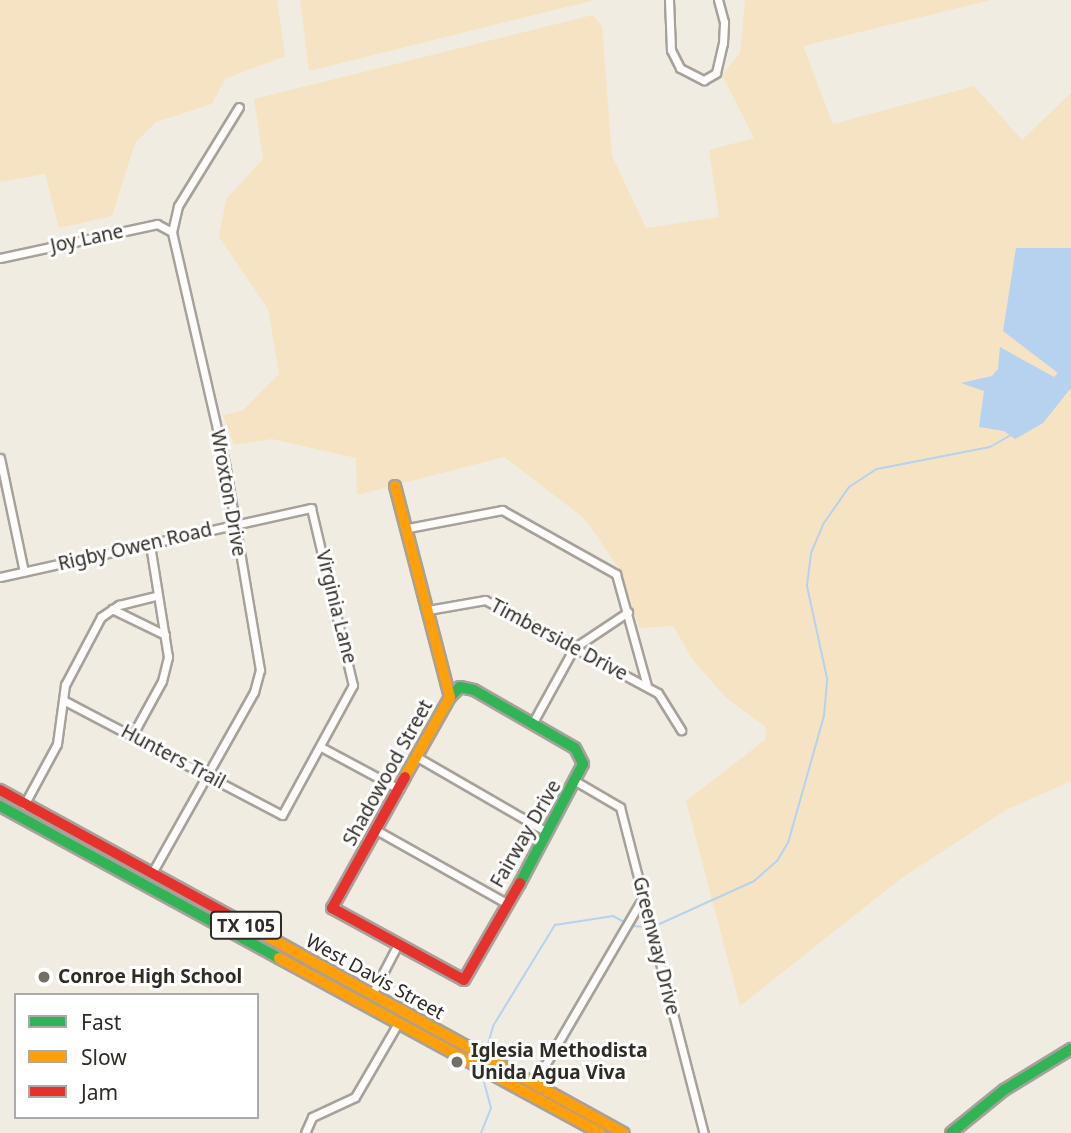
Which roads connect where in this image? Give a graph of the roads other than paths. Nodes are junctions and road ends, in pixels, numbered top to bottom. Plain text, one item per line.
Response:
1 (669, 0) edge
2 (718, 0) edge
3 (239, 107) dead end
4 (172, 232) junction
5 (0, 258) edge
6 (0, 458) edge
7 (396, 486) dead end
8 (311, 508) joint
9 (236, 524) junction
10 (408, 528) junction
11 (150, 544) junction
12 (24, 572) junction
13 (0, 577) edge
14 (155, 596) junction
15 (112, 609) junction
16 (428, 610) junction
17 (628, 612) junction
18 (165, 635) junction
19 (574, 648) junction
20 (648, 686) junction
21 (450, 697) junction
22 (63, 700) junction
23 (532, 724) junction
24 (681, 730) dead end
25 (133, 734) junction
26 (321, 747) junction
27 (418, 757) junction
28 (206, 775) junction
29 (577, 782) junction
30 (399, 789) junction
31 (0, 790) edge
32 (24, 804) junction
33 (0, 806) edge
34 (17, 815) junction
35 (282, 815) joint
36 (376, 831) junction
37 (547, 832) junction
38 (108, 864) junction
39 (152, 873) junction
40 (189, 894) junction
41 (644, 897) junction
42 (506, 904) junction
43 (236, 934) junction
44 (397, 946) junction
45 (298, 954) junction
46 (313, 976) junction
47 (372, 994) junction
48 (398, 1023) junction
49 (459, 1042) junction
50 (1071, 1049) edge
51 (471, 1063) junction
52 (534, 1084) junction
53 (305, 1133) edge
54 (600, 1133) edge
55 (624, 1133) edge
56 (704, 1133) edge
57 (951, 1133) edge

1 - 2 street
3 - 4 street, Wroxton Drive
4 - 5 street, Joy Lane
4 - 9 street, Wroxton Drive
6 - 12 street
7 - 10 main road, Shadowood Street
8 - 9 street, Rigby Owen Road
8 - 26 street, Virginia Lane
9 - 11 street, Rigby Owen Road
9 - 28 street, Wroxton Drive
10 - 16 main road, Shadowood Street
10 - 17 street
11 - 12 street, Rigby Owen Road
11 - 14 street
12 - 13 street, Rigby Owen Road
14 - 15 street
14 - 18 street
15 - 18 street
15 - 22 street
16 - 19 street, Timberside Drive
16 - 21 main road, Shadowood Street
17 - 19 street
17 - 20 street
18 - 25 street
19 - 20 street, Timberside Drive
19 - 23 street
20 - 24 street
21 - 23 main road
21 - 27 main road, Shadowood Street
22 - 25 street, Hunters Trail
22 - 32 street
23 - 29 main road, Fairway Drive
25 - 28 street, Hunters Trail
26 - 30 street
26 - 35 street, Virginia Lane
27 - 30 main road, Shadowood Street
27 - 37 street
28 - 35 street, Hunters Trail
28 - 39 street, Wroxton Drive
29 - 37 main road, Fairway Drive
29 - 41 street, Greenway Drive
30 - 36 main road, Shadowood Street
31 - 32 main road, West Davis Street / TX 105
32 - 34 street
32 - 39 main road, West Davis Street / TX 105
33 - 34 main road, West Davis Street / TX 105
34 - 38 main road, West Davis Street / TX 105
36 - 42 street
36 - 44 main road, Shadowood Street
37 - 42 main road, Fairway Drive
38 - 40 main road
38 - 43 main road, West Davis Street / TX 105
39 - 40 main road, West Davis Street / TX 105
40 - 45 main road, West Davis Street / TX 105
41 - 52 street
41 - 56 street, Greenway Drive
42 - 44 main road, Fairway Drive
43 - 45 main road
43 - 46 main road, West Davis Street / TX 105
44 - 47 street
45 - 47 main road, West Davis Street / TX 105
46 - 47 main road
46 - 48 main road, West Davis Street / TX 105
47 - 49 main road, West Davis Street / TX 105
48 - 49 main road
48 - 51 main road, West Davis Street / TX 105
48 - 53 street
49 - 52 main road, West Davis Street / TX 105
50 - 57 main road
51 - 52 main road
51 - 54 main road, West Davis Street / TX 105
52 - 55 main road, West Davis Street / TX 105

